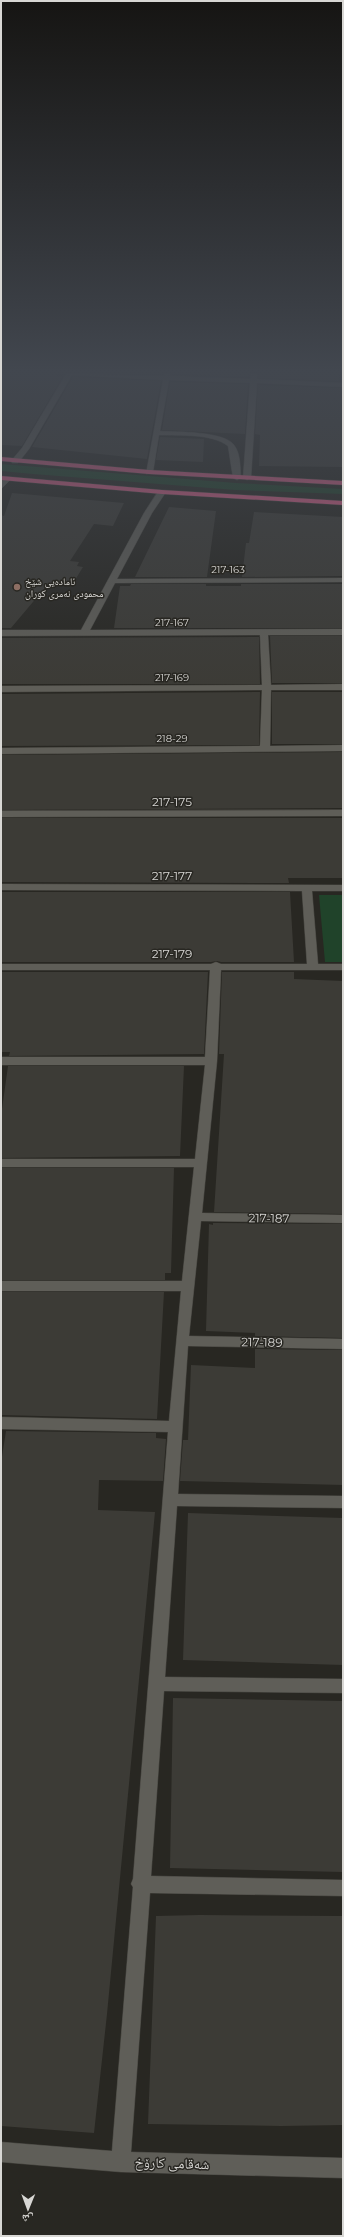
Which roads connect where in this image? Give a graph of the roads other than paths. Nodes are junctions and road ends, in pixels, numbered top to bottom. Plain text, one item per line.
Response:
1 (255, 478) edge
2 (4, 479) edge
3 (343, 483) edge
4 (1, 487) edge
5 (162, 492) junction
6 (343, 503) edge
7 (343, 580) edge
8 (112, 581) junction
9 (343, 632) edge
10 (1, 633) edge
11 (84, 633) junction
12 (264, 633) junction
13 (343, 687) edge
14 (266, 688) junction
15 (1, 689) edge
16 (265, 748) junction
17 (343, 748) edge
18 (1, 751) edge
19 (343, 813) edge
20 (1, 814) edge
21 (1, 888) edge
22 (307, 888) junction
23 (343, 888) edge
24 (216, 965) junction
25 (1, 967) edge
26 (313, 967) junction
27 (343, 967) edge
28 (1, 1061) edge
29 (211, 1061) junction
30 (1, 1163) edge
31 (201, 1163) junction
32 (196, 1218) junction
33 (343, 1219) edge
34 (1, 1286) edge
35 (187, 1286) junction
36 (182, 1341) junction
37 (343, 1344) edge
38 (1, 1423) edge
39 (175, 1427) junction
40 (170, 1500) junction
41 (343, 1502) edge
42 (156, 1684) junction
43 (343, 1686) edge
44 (140, 1884) junction
45 (343, 1888) edge
46 (1, 2152) edge
47 (121, 2162) junction
48 (343, 2168) edge

1 - 3 highway
2 - 4 street
2 - 5 highway
5 - 6 highway
5 - 8 street
7 - 8 street, 217-163
8 - 11 street
9 - 12 street, 217-167
10 - 11 street, 217-167
11 - 12 street, 217-167
12 - 14 street
13 - 14 street, 217-169
14 - 15 street, 217-169
14 - 16 street
16 - 17 street, 218-29
16 - 18 street, 218-29
19 - 20 street, 217-175
21 - 22 street, 217-177
22 - 23 street, 217-177
22 - 26 street
24 - 25 street, 217-179
24 - 26 street, 217-179
24 - 29 street
26 - 27 street, 217-179
28 - 29 street
29 - 31 street
30 - 31 street
31 - 32 street
32 - 33 street, 217-187
32 - 35 street
34 - 35 street
35 - 36 street
36 - 37 street, 217-189
36 - 39 street
38 - 39 street
39 - 40 street
40 - 41 street
40 - 42 street
42 - 43 street
42 - 44 street
44 - 45 street
44 - 47 street
46 - 47 street, شەقامی کارۆخ
47 - 48 street, شەقامی کارۆخ

